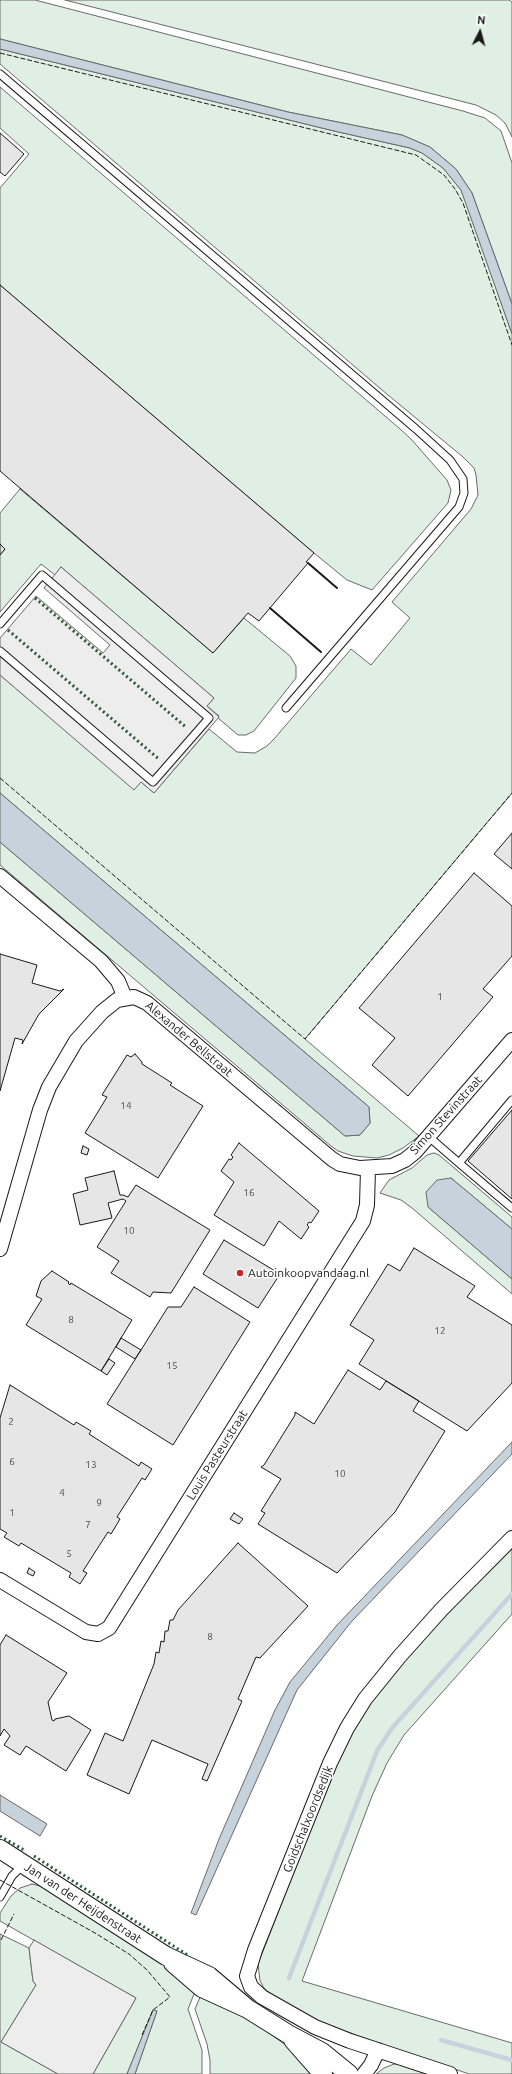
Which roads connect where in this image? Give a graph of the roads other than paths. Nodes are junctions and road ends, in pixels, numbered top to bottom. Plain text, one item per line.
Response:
1 (0, 74) edge
2 (0, 624) edge
3 (0, 651) edge
4 (286, 708) dead end
5 (0, 876) edge
6 (125, 998) junction
7 (511, 1044) edge
8 (512, 1100) edge
9 (429, 1138) junction
10 (459, 1163) junction
11 (368, 1169) junction
12 (512, 1208) edge
13 (0, 1249) edge
14 (512, 1538) edge
15 (0, 1580) edge
16 (0, 1849) edge
17 (24, 1865) junction
18 (0, 1897) edge
19 (288, 2034) junction
20 (378, 2050) junction
21 (323, 2074) edge
22 (349, 2074) edge
23 (364, 2074) edge
24 (450, 2074) edge

1 - 4 lane
2 - 3 lane
5 - 6 street
6 - 11 street, Alexander Bellstraat
6 - 13 street
7 - 9 street, Simon Stevinstraat
8 - 10 lane
9 - 10 lane
9 - 11 street, Simon Stevinstraat
10 - 12 lane
11 - 15 street, Louis Pasteurstraat
14 - 20 street, Goidschalxoordsedijk
16 - 17 street, Jan van der Heijdenstraat
17 - 18 lane
17 - 19 street, Jan van der Heijdenstraat
19 - 21 street, Jan van der Heijdenstraat
19 - 22 street, Jan van der Heijdenstraat
20 - 23 street
20 - 24 street, Goidschalxoordsedijk

